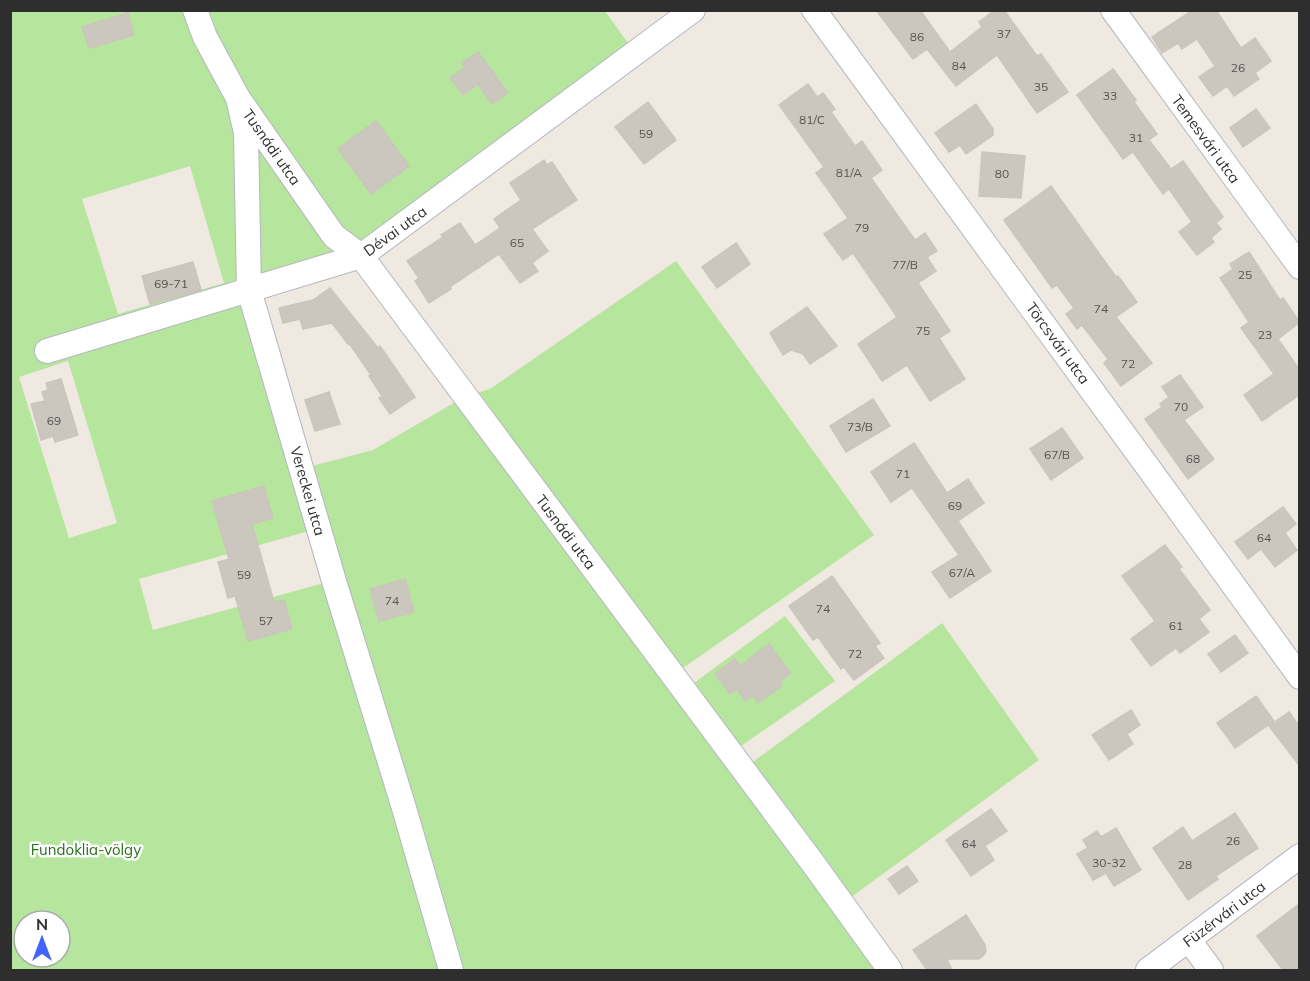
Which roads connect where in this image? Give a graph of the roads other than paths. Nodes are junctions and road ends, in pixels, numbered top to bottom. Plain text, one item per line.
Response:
1 (195, 10) edge
2 (693, 10) edge
3 (814, 10) edge
4 (1113, 10) edge
5 (238, 98) junction
6 (361, 256) junction
7 (1299, 267) edge
8 (249, 290) junction
9 (47, 351) dead end
10 (1299, 677) edge
11 (1299, 856) edge
12 (1189, 940) junction
13 (451, 970) edge
14 (890, 970) edge
15 (1148, 970) edge
16 (1211, 970) edge

1 - 5 street, Vereckei utca
2 - 6 street, Dévai utca
3 - 10 street, Törcsvári utca
4 - 7 street, Temesvári utca
5 - 6 street, Tusnádi utca
5 - 8 street, Vereckei utca
6 - 8 street, Dévai utca
6 - 14 street, Tusnádi utca
8 - 9 street, Dévai utca
8 - 13 street, Vereckei utca
11 - 12 street, Füzérvári utca
12 - 15 street, Füzérvári utca
12 - 16 street

